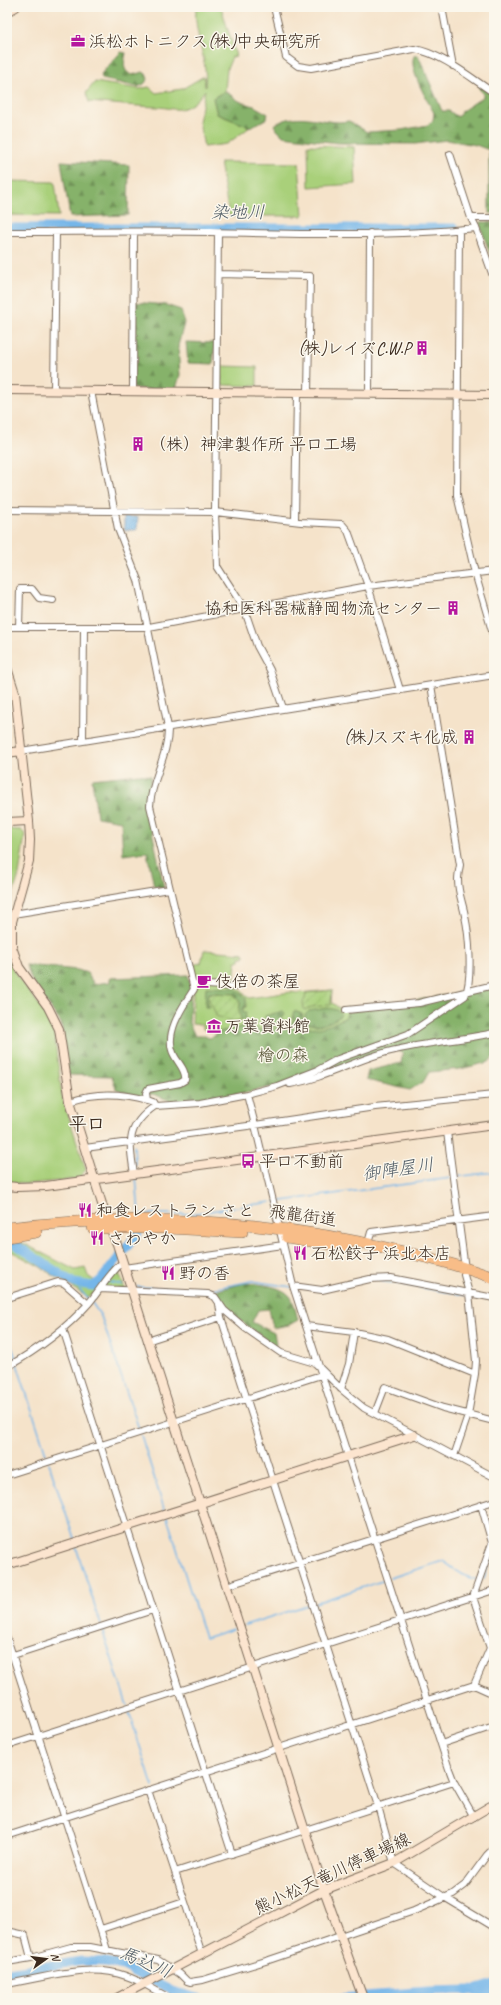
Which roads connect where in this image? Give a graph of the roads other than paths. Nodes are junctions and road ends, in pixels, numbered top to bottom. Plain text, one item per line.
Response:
1 (16, 7) edge
2 (274, 7) edge
3 (442, 7) edge
4 (7, 12) edge
5 (453, 66) junction
6 (494, 92) edge
7 (450, 154) dead end
8 (471, 218) junction
9 (494, 218) edge
10 (476, 228) junction
11 (459, 230) junction
12 (7, 232) edge
13 (56, 232) junction
14 (134, 232) junction
15 (218, 233) junction
16 (370, 233) junction
17 (219, 274) junction
18 (494, 279) edge
19 (7, 390) edge
20 (54, 390) junction
21 (92, 391) junction
22 (132, 392) junction
23 (216, 392) junction
24 (297, 393) junction
25 (308, 393) junction
26 (369, 394) junction
27 (457, 394) junction
28 (494, 395) edge
29 (7, 510) edge
30 (114, 510) junction
31 (215, 512) junction
32 (295, 521) junction
33 (494, 571) edge
34 (475, 573) junction
35 (368, 586) junction
36 (53, 600) dead end
37 (244, 608) junction
38 (7, 627) edge
39 (149, 627) junction
40 (19, 628) junction
41 (84, 628) junction
42 (494, 638) edge
43 (7, 668) edge
44 (494, 675) edge
45 (431, 685) junction
46 (400, 690) junction
47 (283, 708) junction
48 (168, 727) junction
49 (83, 740) junction
50 (21, 751) junction
51 (7, 753) edge
52 (29, 820) junction
53 (7, 822) edge
54 (169, 889) junction
55 (13, 914) junction
56 (193, 984) junction
57 (494, 985) edge
58 (236, 987) dead end
59 (467, 991) junction
60 (346, 1010) dead end
61 (494, 1034) edge
62 (277, 1086) junction
63 (247, 1094) junction
64 (494, 1095) edge
65 (147, 1100) junction
66 (70, 1102) junction
67 (156, 1106) junction
68 (255, 1125) junction
69 (494, 1125) edge
70 (447, 1132) junction
71 (131, 1141) junction
72 (85, 1148) junction
73 (262, 1157) junction
74 (134, 1174) junction
75 (94, 1180) junction
76 (7, 1186) edge
77 (494, 1216) edge
78 (459, 1221) junction
79 (109, 1224) junction
80 (8, 1234) edge
81 (281, 1236) junction
82 (368, 1243) junction
83 (124, 1265) junction
84 (464, 1272) junction
85 (494, 1278) edge
86 (494, 1284) edge
87 (102, 1287) junction
88 (293, 1287) junction
89 (131, 1290) junction
90 (469, 1293) junction
91 (7, 1298) edge
92 (494, 1298) edge
93 (88, 1304) junction
94 (219, 1304) junction
95 (222, 1317) junction
96 (306, 1326) junction
97 (63, 1329) junction
98 (354, 1332) junction
99 (147, 1341) junction
100 (319, 1367) junction
101 (7, 1368) edge
102 (321, 1374) junction
103 (475, 1374) junction
104 (341, 1389) junction
105 (247, 1399) junction
106 (375, 1413) junction
107 (468, 1415) junction
108 (494, 1421) edge
109 (173, 1422) junction
110 (414, 1435) junction
111 (101, 1445) junction
112 (348, 1456) junction
113 (454, 1456) junction
114 (7, 1475) edge
115 (494, 1477) edge
116 (273, 1480) junction
117 (494, 1501) edge
118 (200, 1503) junction
119 (481, 1505) junction
120 (127, 1527) junction
121 (374, 1539) junction
122 (300, 1562) junction
123 (7, 1565) edge
124 (226, 1586) junction
125 (494, 1590) edge
126 (473, 1597) junction
127 (153, 1610) junction
128 (401, 1619) junction
129 (7, 1638) edge
130 (326, 1643) junction
131 (492, 1648) edge
132 (10, 1656) edge
133 (252, 1667) junction
134 (474, 1685) junction
135 (180, 1691) junction
136 (494, 1694) edge
137 (427, 1701) junction
138 (352, 1725) junction
139 (494, 1726) edge
140 (38, 1736) junction
141 (440, 1744) junction
142 (7, 1746) edge
143 (279, 1749) junction
144 (206, 1772) junction
145 (454, 1782) junction
146 (148, 1790) junction
147 (494, 1804) edge
148 (378, 1806) junction
149 (474, 1817) junction
150 (64, 1818) junction
151 (305, 1830) junction
152 (7, 1836) edge
153 (494, 1848) edge
154 (232, 1854) junction
155 (394, 1863) junction
156 (175, 1872) junction
157 (324, 1890) junction
158 (444, 1897) junction
159 (184, 1902) junction
160 (494, 1927) edge
161 (101, 1929) junction
162 (7, 1931) edge
163 (339, 1935) junction
164 (107, 1950) junction
165 (202, 1954) junction
166 (32, 1958) junction
167 (7, 1962) edge
168 (171, 1969) junction
169 (145, 1983) junction
170 (7, 1984) edge
171 (123, 1997) edge
172 (170, 1998) edge
173 (363, 1998) edge

1 - 4 street
2 - 5 street
3 - 5 street
5 - 6 street
7 - 8 street
8 - 9 street
8 - 10 street
10 - 11 street
10 - 18 street
11 - 16 street
11 - 27 street
12 - 13 street
13 - 14 street
13 - 20 street
14 - 15 street
14 - 22 street
15 - 16 street
15 - 17 street
16 - 26 street
17 - 23 street
17 - 25 street
19 - 20 street
20 - 21 street
21 - 22 street
21 - 30 street
22 - 23 street
23 - 24 street
23 - 31 street
24 - 25 street
24 - 32 street
25 - 26 street
26 - 27 street
27 - 28 street
27 - 34 street
29 - 30 street
30 - 31 street
30 - 39 street
31 - 32 street
31 - 37 street
32 - 35 street
33 - 34 street
34 - 35 street
34 - 42 street
35 - 37 street
35 - 46 street
36 - 40 street
37 - 39 street
37 - 47 street
38 - 40 street
39 - 41 street
39 - 48 street
40 - 41 street
41 - 49 street
43 - 50 street
44 - 45 street
45 - 46 street
45 - 59 street
46 - 47 street
47 - 48 street
48 - 49 street
48 - 54 street
49 - 50 street
50 - 51 street
50 - 52 street
52 - 53 street
52 - 55 street
54 - 55 street
54 - 56 street
55 - 66 street
56 - 58 street
56 - 65 street
57 - 59 street
59 - 60 street
59 - 62 street
61 - 62 street
62 - 63 street
63 - 67 street
63 - 68 street
64 - 68 street
65 - 66 street
65 - 67 street
66 - 72 street
67 - 71 street
68 - 71 street
68 - 73 street
69 - 70 street
70 - 73 street
70 - 78 street
71 - 72 street
71 - 74 street
72 - 75 street
73 - 74 street
73 - 81 street
74 - 75 street
75 - 76 street
75 - 79 street
77 - 78 street
78 - 82 street
78 - 84 street
79 - 80 highway, 飛龍街道
79 - 81 highway, 飛龍街道
79 - 83 street
81 - 82 highway, 飛龍街道
81 - 83 street
81 - 84 highway, 飛龍街道
81 - 88 street
82 - 84 highway, 飛龍街道
83 - 87 street
83 - 89 street
84 - 85 highway, 飛龍街道
84 - 86 highway, 飛龍街道
84 - 90 street
87 - 89 street
87 - 93 street
88 - 90 street
88 - 96 street
89 - 94 street
89 - 99 street
90 - 92 street
90 - 103 street
91 - 93 street
93 - 97 street
94 - 95 street
94 - 100 street
95 - 99 street
95 - 105 street
96 - 98 street
96 - 100 street
97 - 101 street
97 - 111 street
98 - 103 street
98 - 104 street
99 - 109 street
100 - 102 street
100 - 104 street
102 - 105 street
102 - 112 street
103 - 107 street
104 - 106 street
105 - 109 street
105 - 116 street
106 - 107 street
106 - 110 street
107 - 108 street
107 - 113 street
109 - 111 street
109 - 118 street
110 - 112 street
110 - 113 street
111 - 114 street
111 - 120 street
112 - 116 street
112 - 121 street
113 - 115 street
116 - 118 street
116 - 122 street
117 - 119 street
118 - 120 street
118 - 124 street
119 - 121 street
119 - 126 street
120 - 123 street
120 - 127 street
121 - 122 street
121 - 128 street
122 - 124 street
122 - 130 street
124 - 133 street
125 - 126 street
126 - 128 street
126 - 131 street
127 - 132 street
127 - 135 street
128 - 130 street
128 - 137 street
129 - 132 street
130 - 133 street
130 - 138 street
131 - 134 street
132 - 140 street
133 - 135 street
133 - 143 street
134 - 136 street
134 - 137 street
135 - 140 street
135 - 144 street
137 - 138 street
137 - 141 street
138 - 143 street
138 - 148 street
139 - 141 street
140 - 142 street
140 - 150 street
141 - 145 street
143 - 144 street
143 - 151 street
144 - 146 street
144 - 154 street
145 - 148 street
145 - 149 street
146 - 150 street
146 - 156 street
147 - 149 street, 熊小松天竜川停車場線
148 - 151 street
148 - 155 street
149 - 155 street, 熊小松天竜川停車場線
150 - 152 street
150 - 161 street
151 - 154 street
151 - 157 street
153 - 158 street
154 - 156 street
155 - 157 street, 熊小松天竜川停車場線
155 - 158 street
156 - 159 street
157 - 163 street
157 - 165 street, 熊小松天竜川停車場線
158 - 160 street
158 - 163 street
159 - 161 street
159 - 165 street
161 - 164 street
162 - 166 street
163 - 168 street
163 - 173 street
164 - 166 street
164 - 168 street
165 - 168 street, 熊小松天竜川停車場線
166 - 167 street
168 - 169 street, 熊小松天竜川停車場線
169 - 170 street
169 - 171 street, 熊小松天竜川停車場線
169 - 172 street

